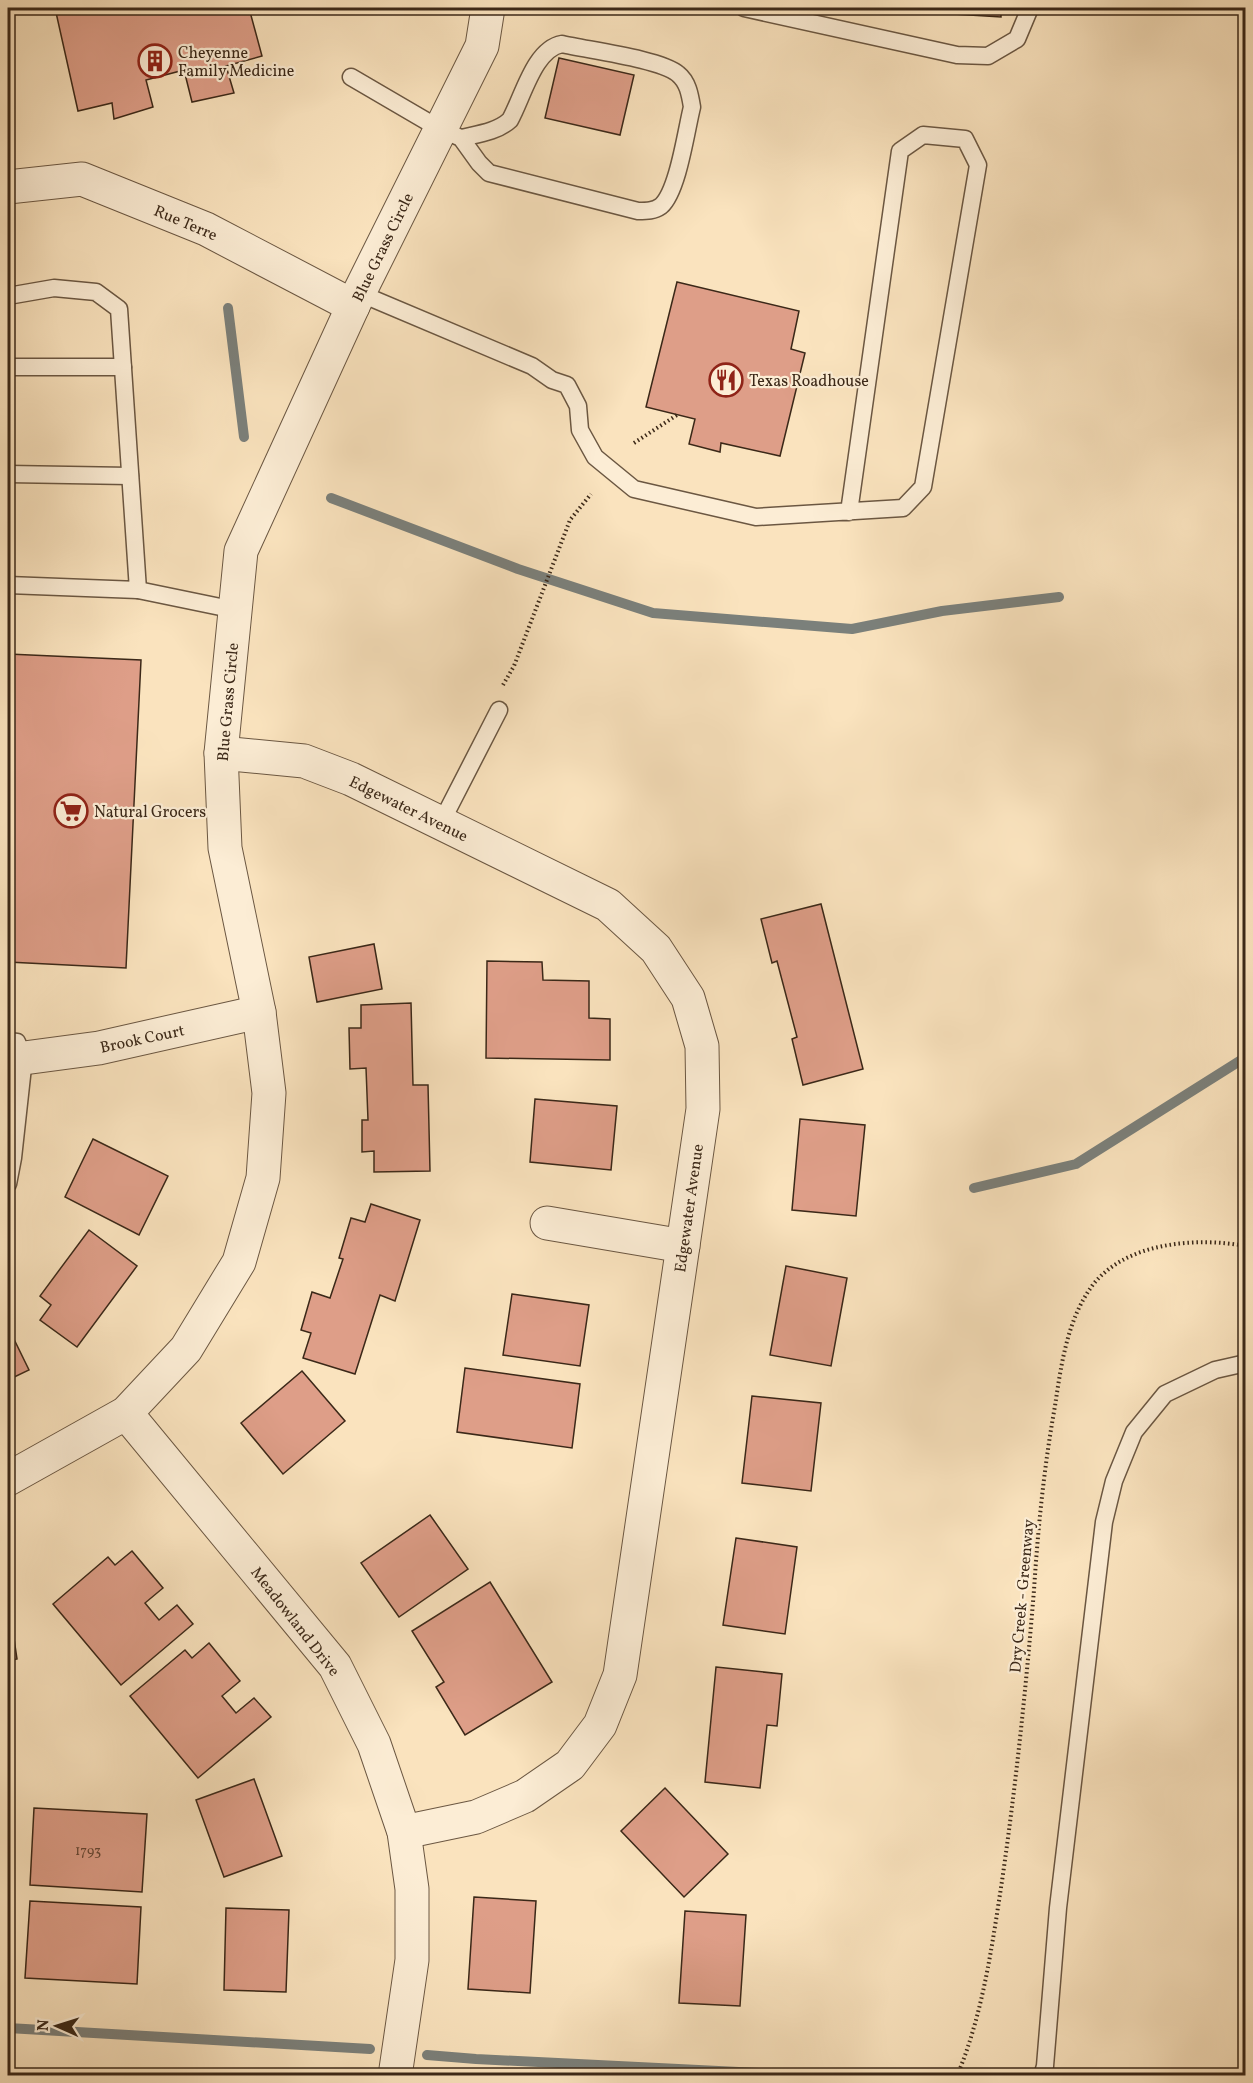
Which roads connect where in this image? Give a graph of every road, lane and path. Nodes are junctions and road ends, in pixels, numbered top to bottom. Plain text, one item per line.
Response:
1 (488, 8) edge
2 (744, 8) edge
3 (1030, 8) edge
4 (772, 11) edge
5 (351, 77) dead end
6 (451, 134) junction
7 (8, 187) edge
8 (8, 296) edge
9 (356, 300) junction
10 (8, 367) edge
11 (123, 367) junction
12 (677, 415) dead end
13 (634, 443) dead end
14 (8, 474) edge
15 (130, 476) junction
16 (591, 494) dead end
17 (849, 512) junction
18 (8, 585) edge
19 (138, 590) junction
20 (235, 610) junction
21 (502, 686) dead end
22 (499, 710) dead end
23 (221, 753) junction
24 (441, 824) junction
25 (259, 1012) junction
26 (16, 1050) edge
27 (8, 1184) edge
28 (547, 1223) dead end
29 (683, 1246) junction
30 (1245, 1246) edge
31 (1245, 1363) edge
32 (126, 1413) junction
33 (8, 1479) edge
34 (404, 1832) junction
35 (395, 2076) edge
36 (957, 2076) edge
37 (1042, 2076) edge

1 - 6 street, Blue Grass Circle
2 - 4 lane
3 - 4 lane
5 - 6 lane
6 - 6 lane
6 - 9 street, Blue Grass Circle
7 - 9 street, Rue Terre
8 - 11 lane
9 - 17 lane
9 - 20 street, Blue Grass Circle
10 - 11 lane
11 - 15 lane
12 - 13 path
14 - 15 lane
15 - 19 lane
16 - 21 path
17 - 17 lane
18 - 19 lane
19 - 20 lane
20 - 23 street, Blue Grass Circle
22 - 24 lane
23 - 24 street, Edgewater Avenue
23 - 25 street, Blue Grass Circle
24 - 29 street, Edgewater Avenue
25 - 26 street, Brook Court
25 - 32 street, Blue Grass Circle
26 - 27 lane
28 - 29 street
29 - 34 street, Edgewater Avenue
30 - 36 path, Dry Creek - Greenway
31 - 37 lane
32 - 33 street, Blue Grass Circle
32 - 34 street, Meadowland Drive
34 - 35 street, Meadowland Drive

